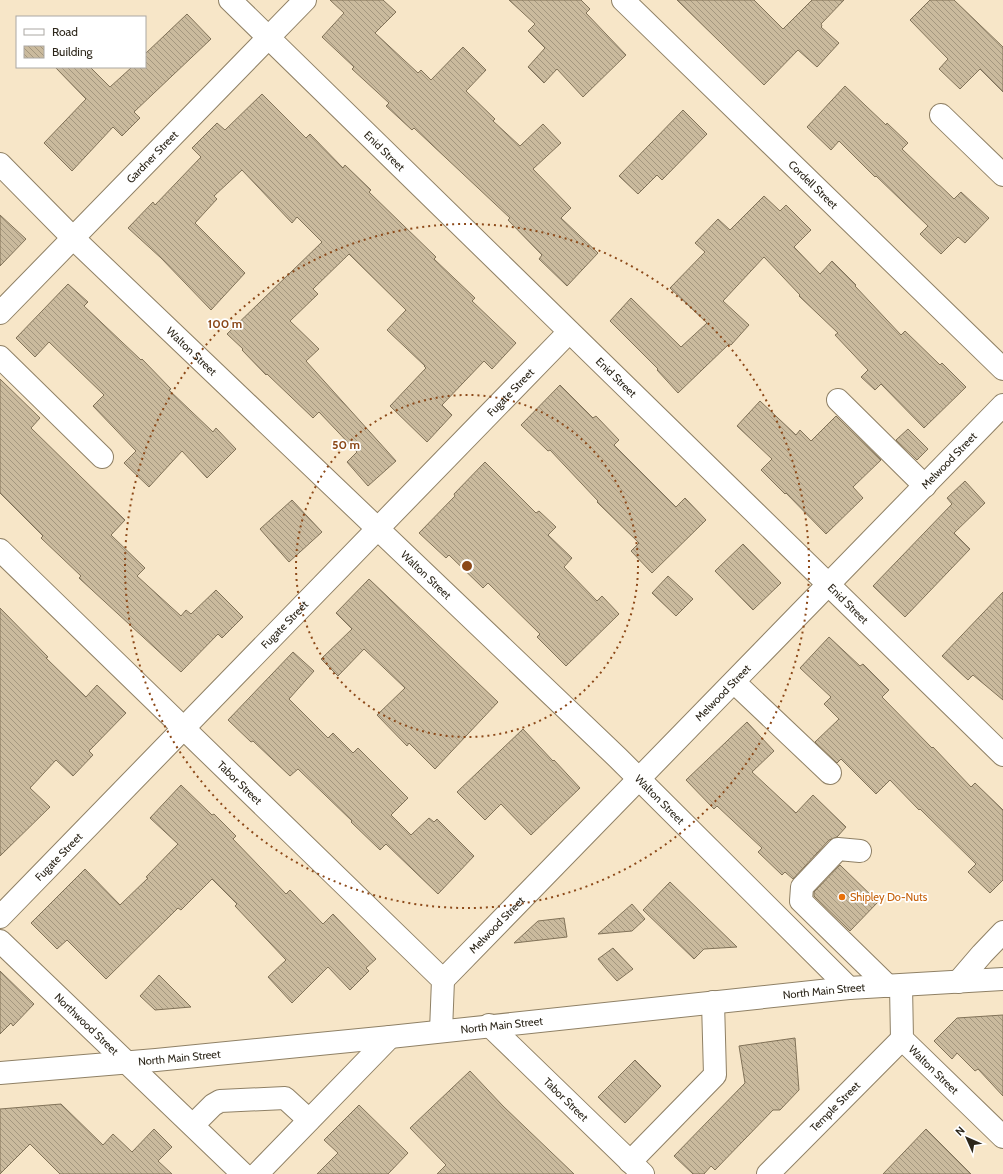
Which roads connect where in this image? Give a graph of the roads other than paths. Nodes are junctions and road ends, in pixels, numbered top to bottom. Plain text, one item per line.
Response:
1 (230, 0) edge
2 (305, 0) edge
3 (623, 0) edge
4 (268, 38) junction
5 (941, 115) dead end
6 (0, 164) edge
7 (1003, 175) edge
8 (73, 238) junction
9 (0, 313) edge
10 (569, 332) junction
11 (0, 357) edge
12 (1003, 368) edge
13 (838, 400) dead end
14 (1003, 405) edge
15 (102, 457) dead end
16 (924, 486) junction
17 (378, 529) junction
18 (0, 550) edge
19 (829, 584) junction
20 (734, 682) junction
21 (183, 728) junction
22 (1003, 755) edge
23 (830, 773) dead end
24 (640, 780) junction
25 (860, 851) dead end
26 (0, 917) edge
27 (1003, 932) edge
28 (0, 941) edge
29 (1003, 979) edge
30 (444, 980) junction
31 (958, 982) junction
32 (895, 986) junction
33 (849, 988) junction
34 (714, 1002) junction
35 (489, 1025) junction
36 (441, 1031) junction
37 (390, 1037) junction
38 (902, 1039) junction
39 (127, 1062) junction
40 (0, 1073) edge
41 (309, 1120) junction
42 (193, 1125) junction
43 (1003, 1137) edge
44 (637, 1168) edge
45 (243, 1174) edge
46 (256, 1174) edge
47 (768, 1174) edge

1 - 4 street, Enid Street
2 - 4 street, Gardner Street
3 - 12 street, Cordell Street
4 - 8 street, Gardner Street
4 - 10 street, Enid Street
5 - 7 street
6 - 8 street, Walton Street
8 - 9 street, Gardner Street
8 - 17 street, Walton Street
10 - 17 street, Fugate Street
10 - 19 street, Enid Street
11 - 15 street
13 - 16 street
14 - 16 street, Melwood Street
16 - 19 street, Melwood Street
17 - 21 street, Fugate Street
17 - 24 street, Walton Street
18 - 21 street, Tabor Street
19 - 20 street, Melwood Street
19 - 22 street, Enid Street
20 - 23 street
20 - 24 street, Melwood Street
21 - 26 street, Fugate Street
21 - 30 street, Tabor Street
24 - 30 street, Melwood Street
24 - 33 street, Walton Street
25 - 32 street
27 - 31 street
28 - 39 street, Northwood Street
29 - 31 street, North Main Street
30 - 36 street
31 - 32 street, North Main Street
32 - 33 street, North Main Street
32 - 38 street, Walton Street
33 - 34 street, North Main Street
34 - 35 street, North Main Street
34 - 44 street
35 - 36 street, North Main Street
35 - 44 street, Tabor Street
36 - 37 street, North Main Street
37 - 39 street, North Main Street
37 - 41 street
38 - 43 street, Walton Street
38 - 47 street, Temple Street
39 - 40 street, North Main Street
39 - 42 street, Northwood Street
41 - 42 street
41 - 46 street
42 - 45 street, Northwood Street

